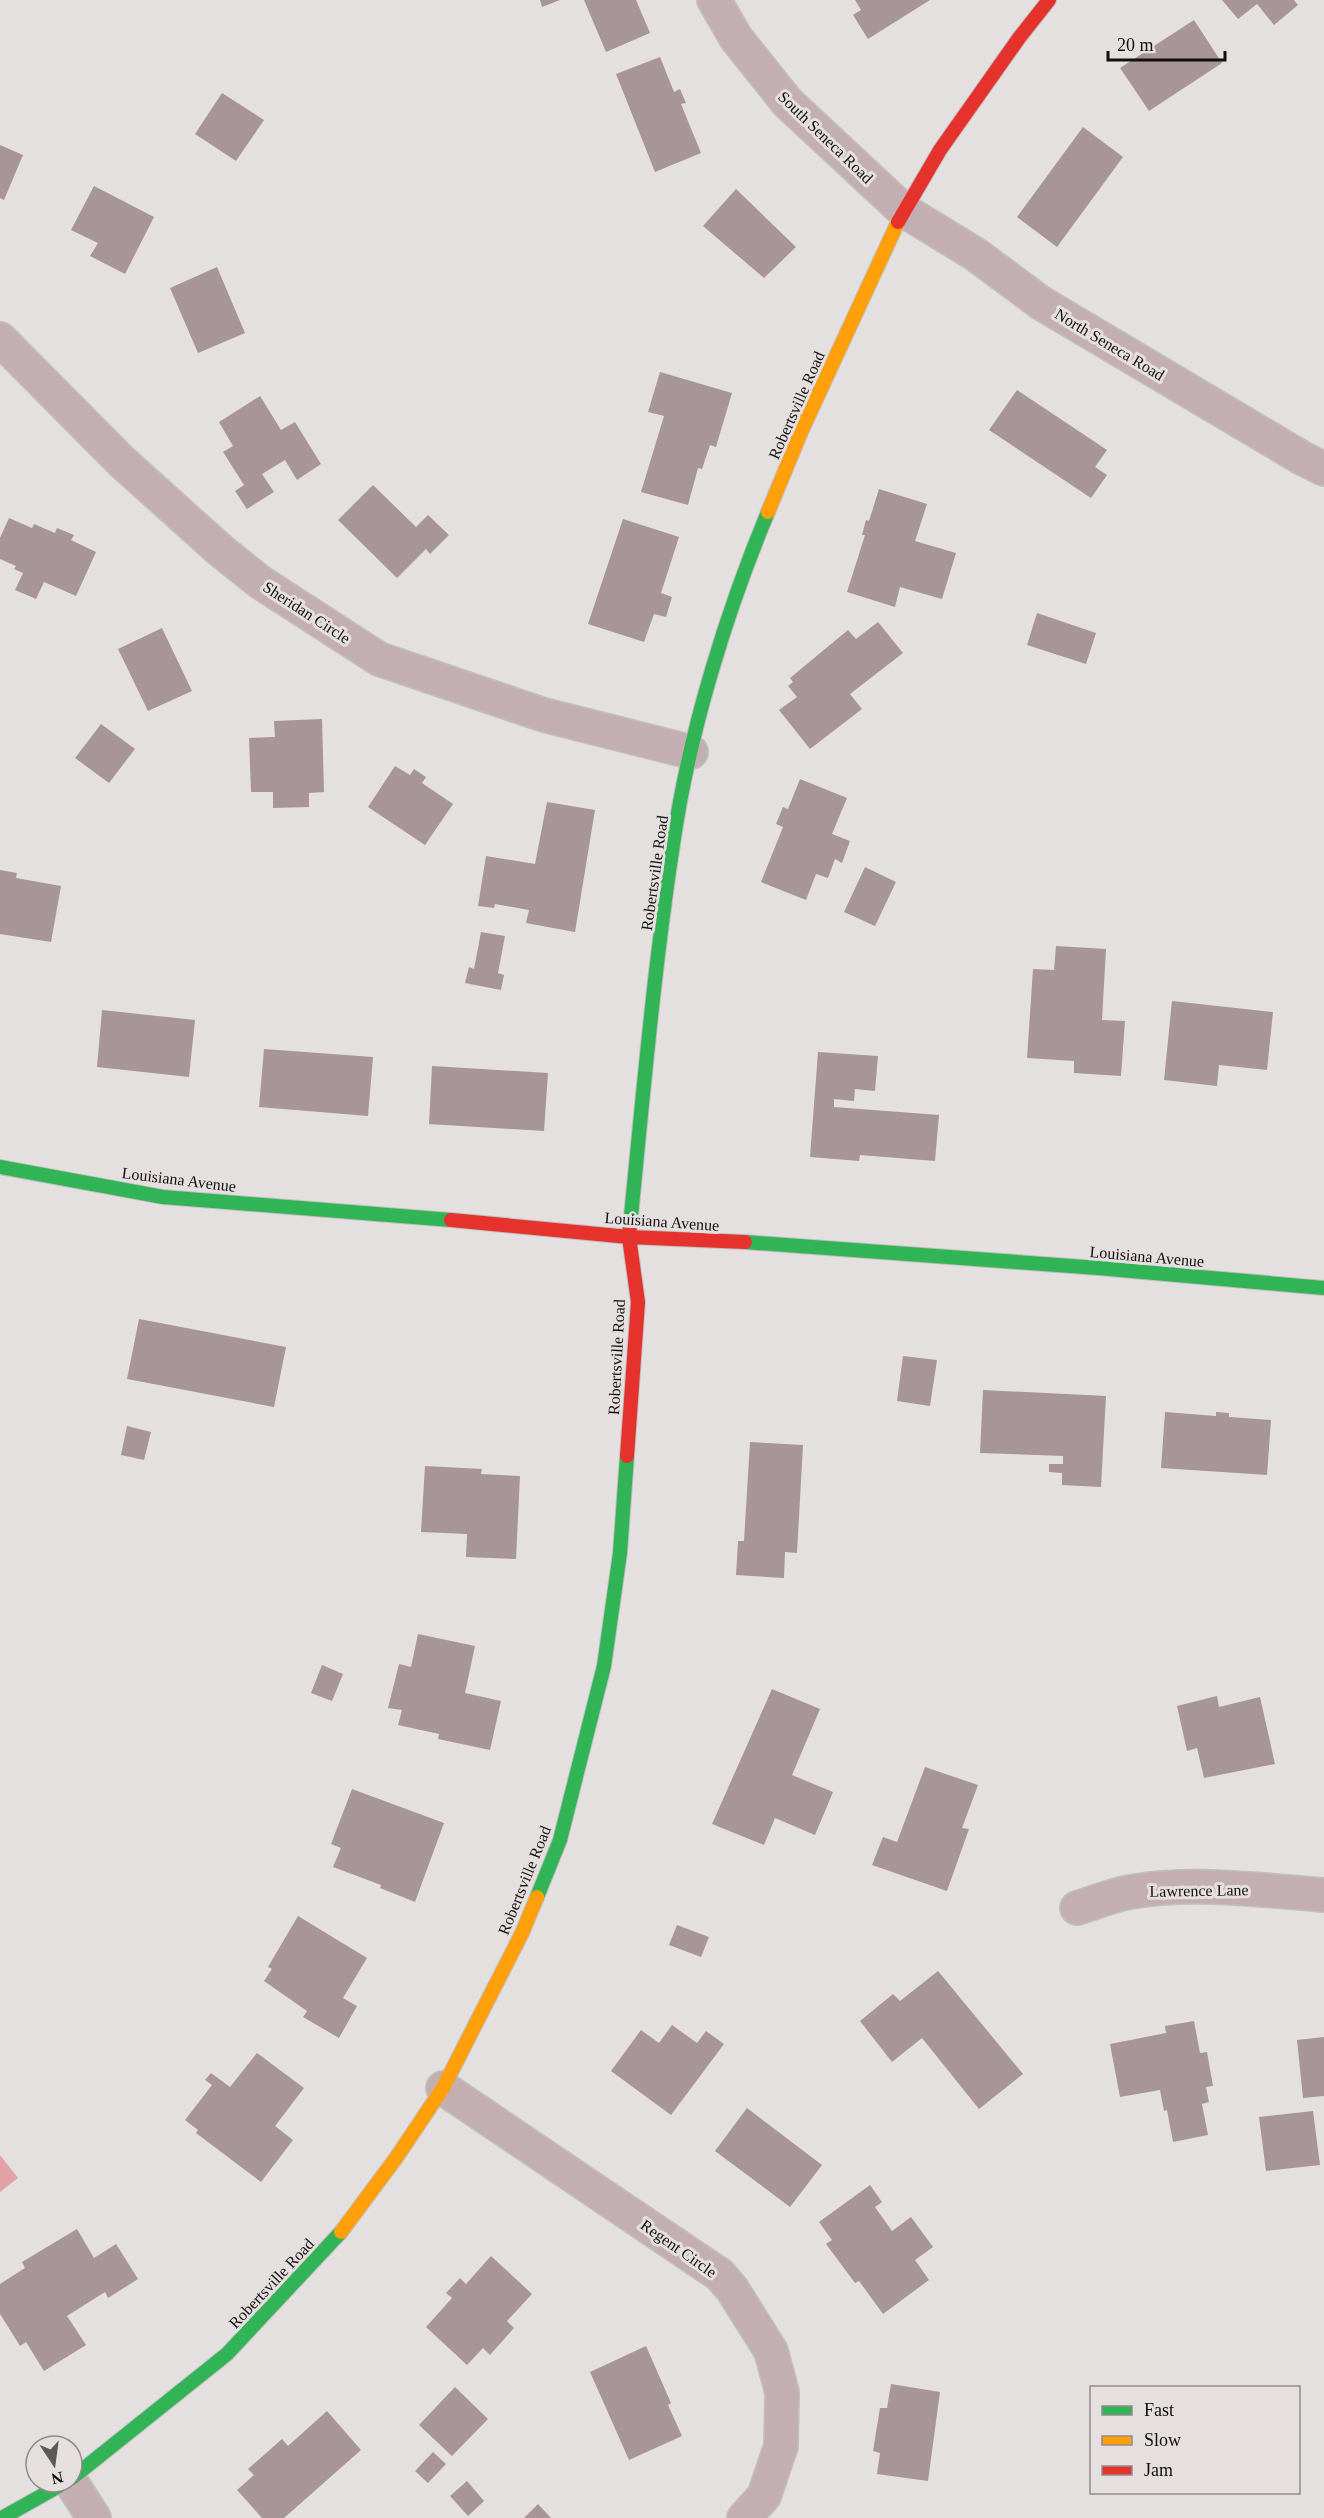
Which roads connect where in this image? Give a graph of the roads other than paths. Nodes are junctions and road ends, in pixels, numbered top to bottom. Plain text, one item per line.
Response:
1 (714, 0) edge
2 (1049, 0) edge
3 (903, 210) junction
4 (0, 339) edge
5 (1324, 469) edge
6 (691, 752) junction
7 (0, 1167) edge
8 (629, 1237) junction
9 (1324, 1288) edge
10 (1324, 1894) edge
11 (1077, 1908) dead end
12 (443, 2088) junction
13 (84, 2470) edge
14 (45, 2494) edge
15 (80, 2494) edge
16 (2, 2518) edge
17 (94, 2518) edge
18 (744, 2518) edge

1 - 3 street, South Seneca Road
2 - 3 street, Robertsville Road
3 - 5 street, North Seneca Road
3 - 6 street, Robertsville Road
4 - 6 street, Sheridan Circle
6 - 8 street, Robertsville Road
7 - 8 street, Louisiana Avenue
8 - 9 street, Louisiana Avenue
8 - 12 street, Robertsville Road
10 - 11 street, Lawrence Lane
12 - 13 street, Robertsville Road
12 - 18 street, Regent Circle
14 - 16 street
15 - 17 street

